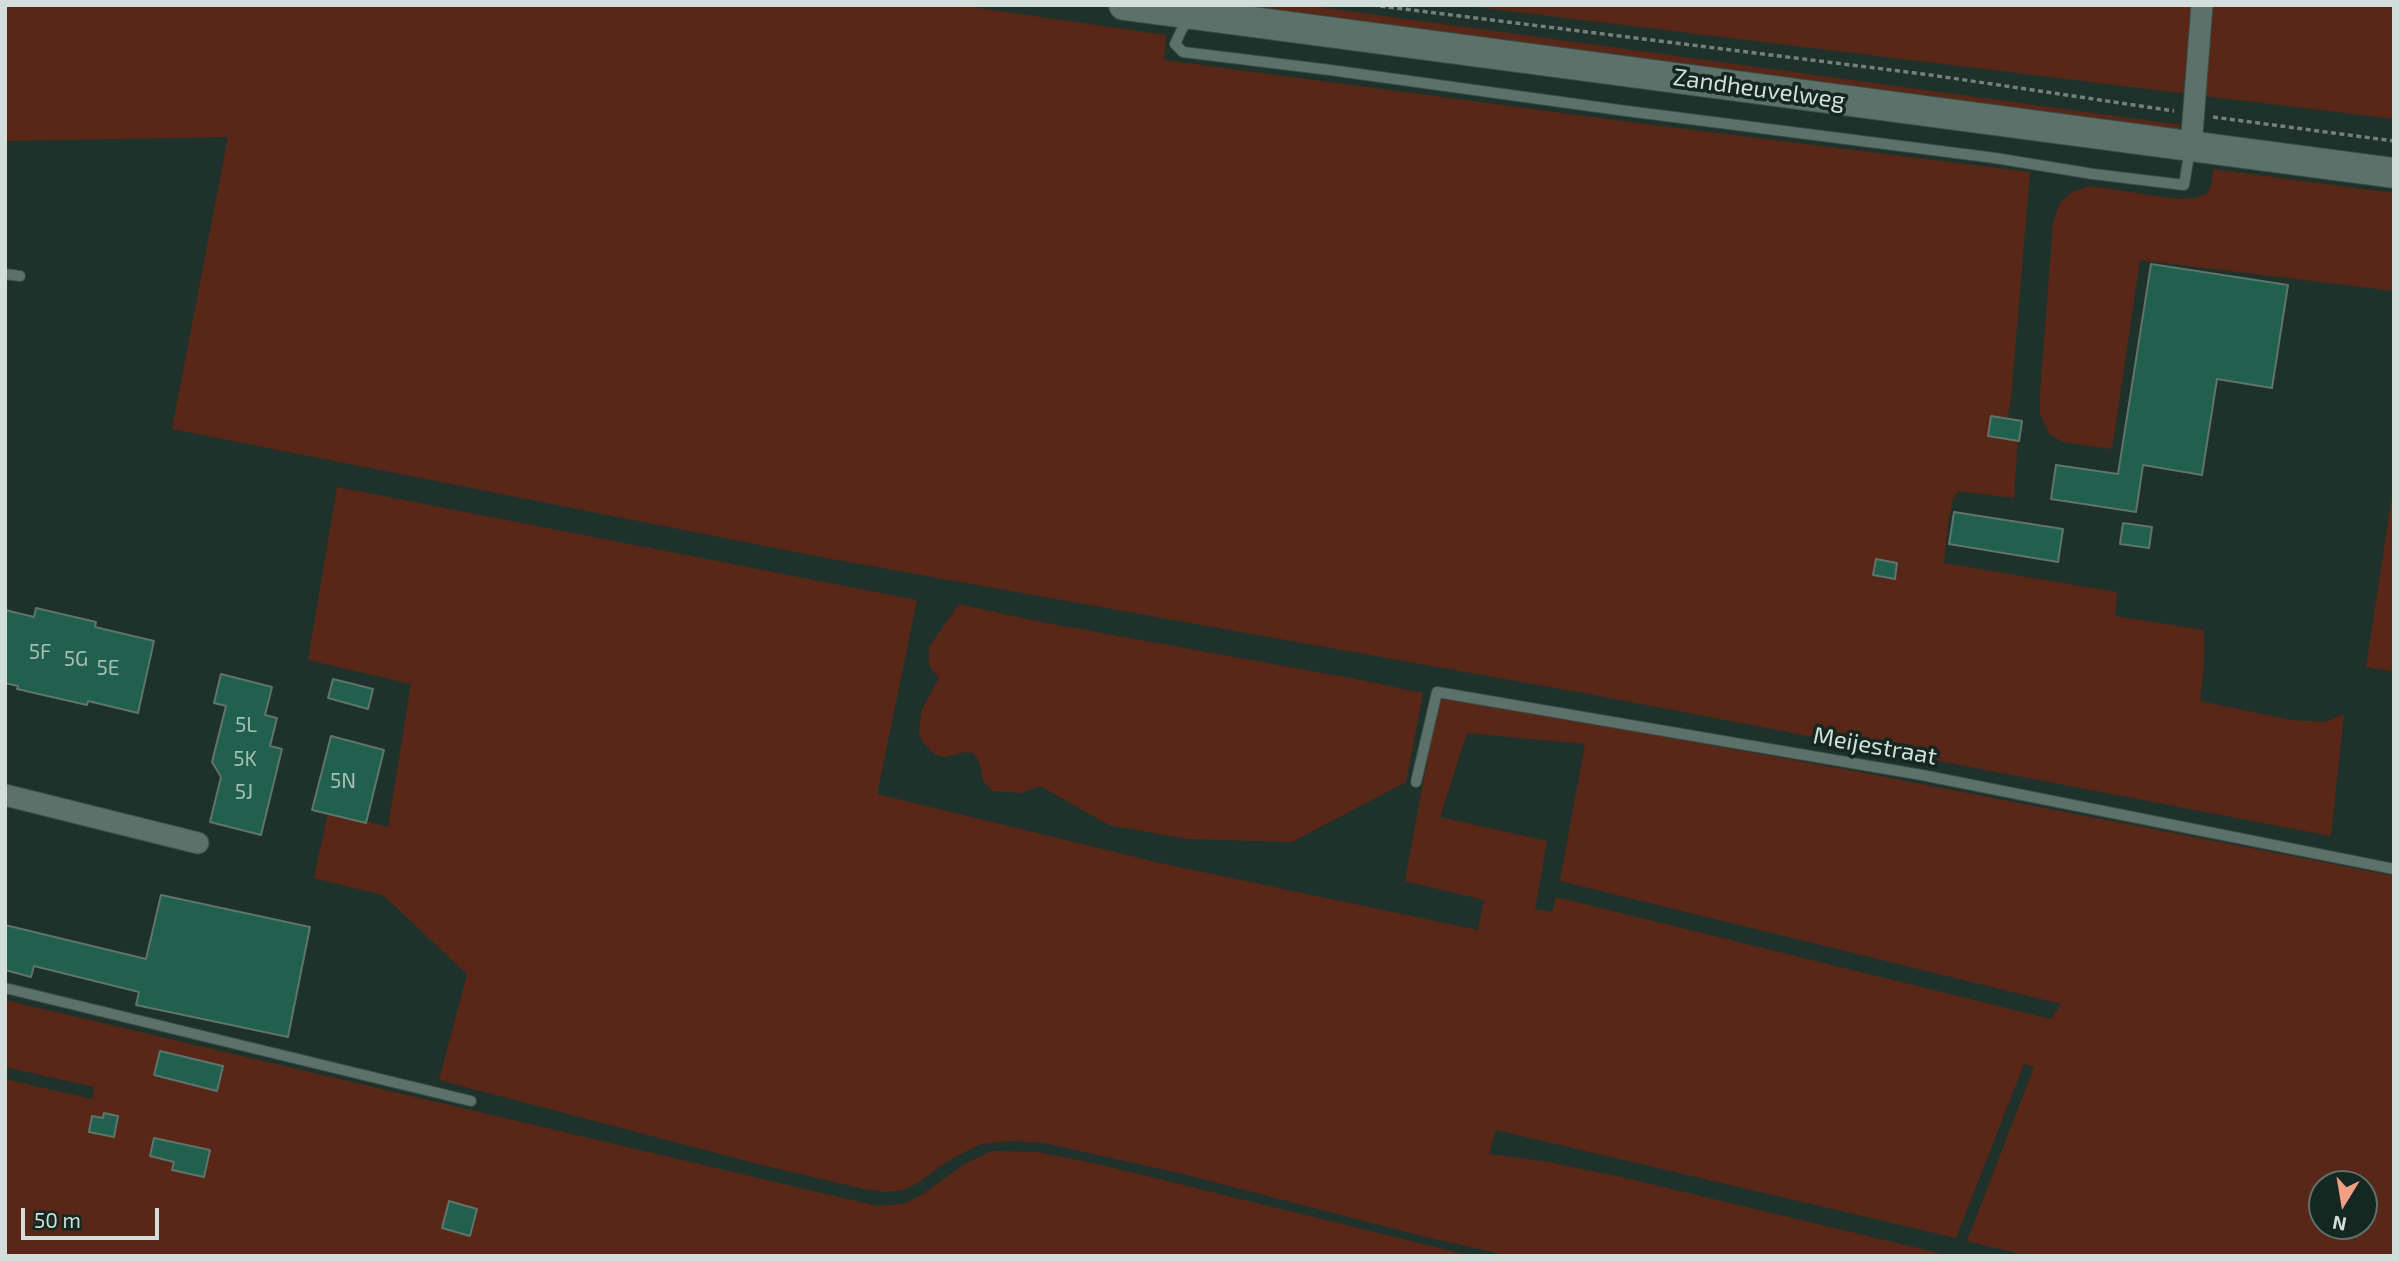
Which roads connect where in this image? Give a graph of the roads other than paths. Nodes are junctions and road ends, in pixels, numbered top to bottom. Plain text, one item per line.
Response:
1 (1124, 5) edge
2 (2202, 5) edge
3 (1195, 10) edge
4 (2191, 147) junction
5 (2394, 173) edge
6 (5, 274) edge
7 (20, 276) dead end
8 (1416, 782) dead end
9 (5, 794) edge
10 (198, 843) dead end
11 (2394, 869) edge
12 (5, 988) edge
13 (471, 1101) dead end

1 - 3 main road, Zandheuvelweg
2 - 4 street
3 - 4 main road, Zandheuvelweg
3 - 4 lane
4 - 5 main road, Zandheuvelweg
6 - 7 lane
8 - 11 lane, Meijestraat
9 - 10 street
12 - 13 lane

